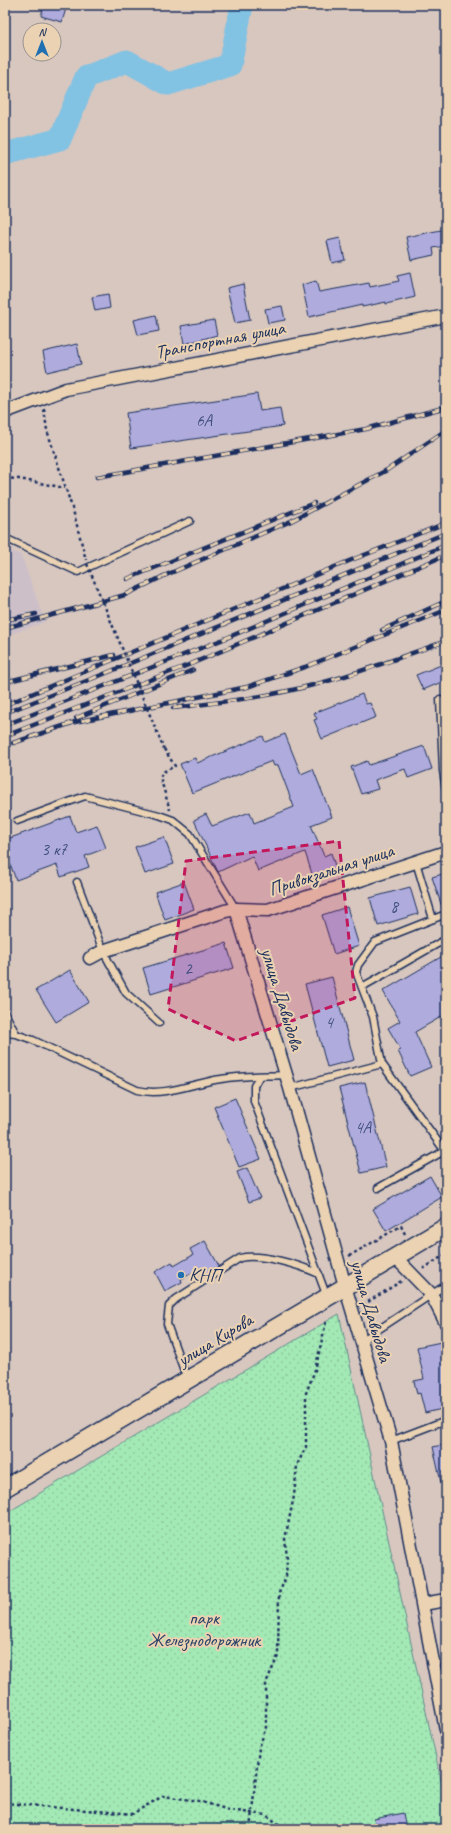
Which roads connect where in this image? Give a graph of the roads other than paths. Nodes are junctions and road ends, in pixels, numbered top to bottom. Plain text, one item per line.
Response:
1 (446, 316) edge
2 (5, 412) edge
3 (190, 522) dead end
4 (5, 538) edge
5 (440, 699) dead end
6 (446, 790) edge
7 (17, 821) dead end
8 (446, 852) edge
9 (416, 862) junction
10 (76, 882) dead end
11 (236, 909) junction
12 (446, 914) edge
13 (434, 919) junction
14 (446, 939) edge
15 (103, 951) junction
16 (90, 958) dead end
17 (362, 987) junction
18 (5, 1013) edge
19 (159, 1023) dead end
20 (5, 1033) edge
21 (16, 1034) junction
22 (382, 1064) junction
23 (286, 1075) junction
24 (259, 1077) junction
25 (290, 1088) junction
26 (445, 1150) edge
27 (378, 1188) dead end
28 (446, 1227) edge
29 (396, 1258) junction
30 (319, 1274) junction
31 (446, 1285) edge
32 (345, 1286) junction
33 (431, 1294) junction
34 (327, 1297) junction
35 (446, 1323) edge
36 (361, 1341) junction
37 (187, 1380) junction
38 (446, 1420) edge
39 (391, 1441) junction
40 (5, 1488) edge
41 (446, 1600) edge
42 (423, 1604) junction
43 (446, 1730) edge

1 - 2 street, Транспортная улица
3 - 4 lane
5 - 6 lane
7 - 11 lane
8 - 9 street, Привокзальная улица
9 - 11 street, Привокзальная улица
9 - 13 lane
10 - 15 lane
11 - 15 street, Привокзальная улица
11 - 23 street, улица Давыдова
12 - 13 lane
13 - 17 lane
14 - 17 lane
15 - 16 street, Привокзальная улица
15 - 19 lane
17 - 22 lane
18 - 21 lane
20 - 21 lane
21 - 24 lane
22 - 25 lane
22 - 26 lane
23 - 24 lane
23 - 25 street, улица Давыдова
24 - 30 lane
25 - 32 street, улица Давыдова
26 - 27 lane
28 - 29 main road, улица Кирова
29 - 32 main road, улица Кирова
29 - 33 street
30 - 34 lane
30 - 37 lane
31 - 33 lane
32 - 34 main road, улица Кирова
32 - 36 street, улица Давыдова
33 - 35 street
33 - 36 lane
34 - 37 main road, улица Кирова
36 - 39 street, улица Давыдова
37 - 40 main road, улица Кирова
38 - 39 lane
39 - 42 street, улица Давыдова
41 - 42 street
42 - 43 street, улица Давыдова

